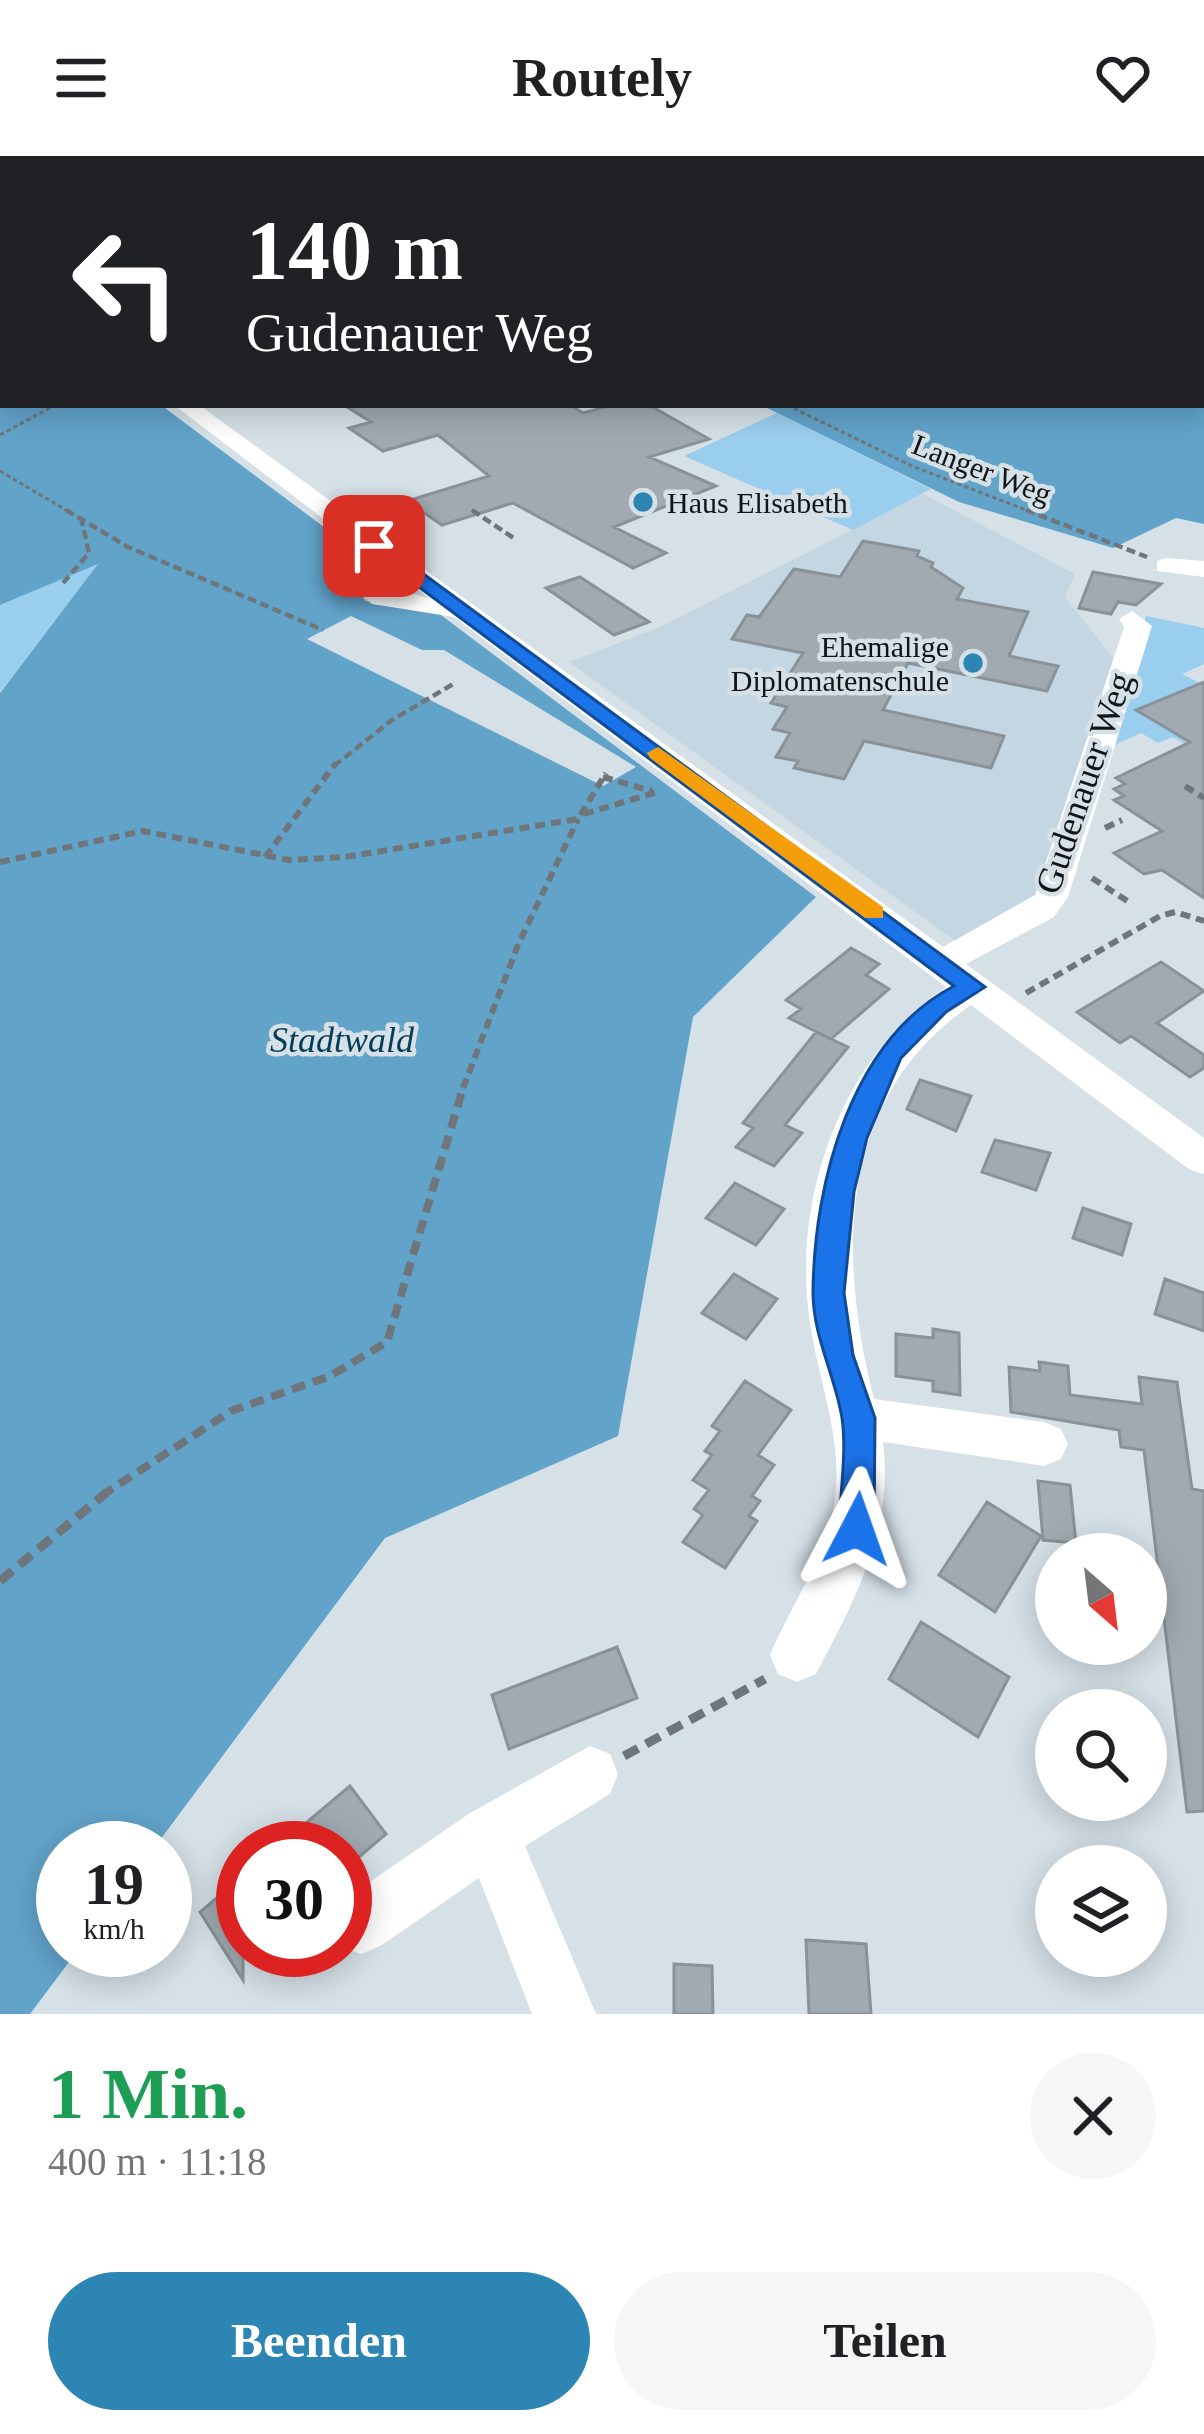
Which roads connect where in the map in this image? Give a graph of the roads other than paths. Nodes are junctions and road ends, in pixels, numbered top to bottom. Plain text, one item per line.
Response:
1 (188, 408) edge
2 (1166, 566) road end
3 (405, 569) junction
4 (1204, 569) edge
5 (467, 615) junction
6 (1132, 619) dead end
7 (971, 986) junction
8 (1204, 1159) edge
9 (859, 1418) junction
10 (1044, 1444) dead end
11 (797, 1655) road end
12 (590, 1774) road end
13 (491, 1834) junction
14 (372, 1916) edge
15 (564, 2014) edge

1 - 3 street
2 - 4 street
3 - 5 street
3 - 5 street
5 - 7 street
6 - 7 street, Gudenauer Weg
7 - 8 street
7 - 9 street, Gudenauer Weg
9 - 10 street
9 - 11 street
12 - 13 street
13 - 14 street
13 - 15 street

